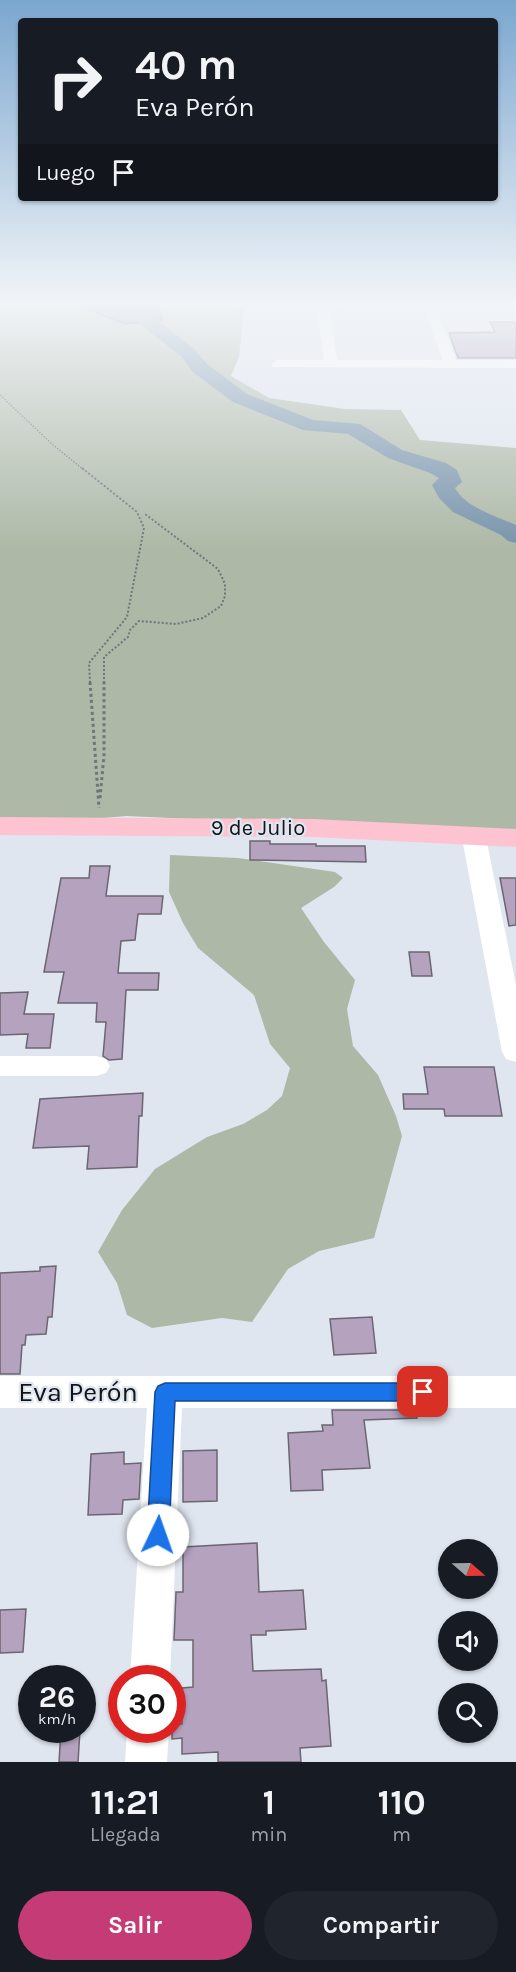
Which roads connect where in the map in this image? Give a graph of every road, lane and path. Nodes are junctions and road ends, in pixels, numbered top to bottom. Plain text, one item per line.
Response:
1 (0, 395) edge
2 (145, 514) dead end
3 (100, 817) junction
4 (0, 826) edge
5 (474, 838) junction
6 (516, 838) edge
7 (516, 1052) edge
8 (96, 1065) dead end
9 (0, 1066) edge
10 (0, 1392) edge
11 (165, 1392) junction
12 (516, 1392) edge
13 (151, 1665) edge
14 (147, 1743) edge
15 (146, 1762) edge

1 - 3 path
2 - 3 path
3 - 4 main road, 9 de Julio
3 - 5 main road, 9 de Julio
5 - 6 main road, 9 de Julio
5 - 7 street
8 - 9 street
10 - 11 street, Eva Perón
11 - 12 street, Eva Perón
11 - 13 street
14 - 15 street

